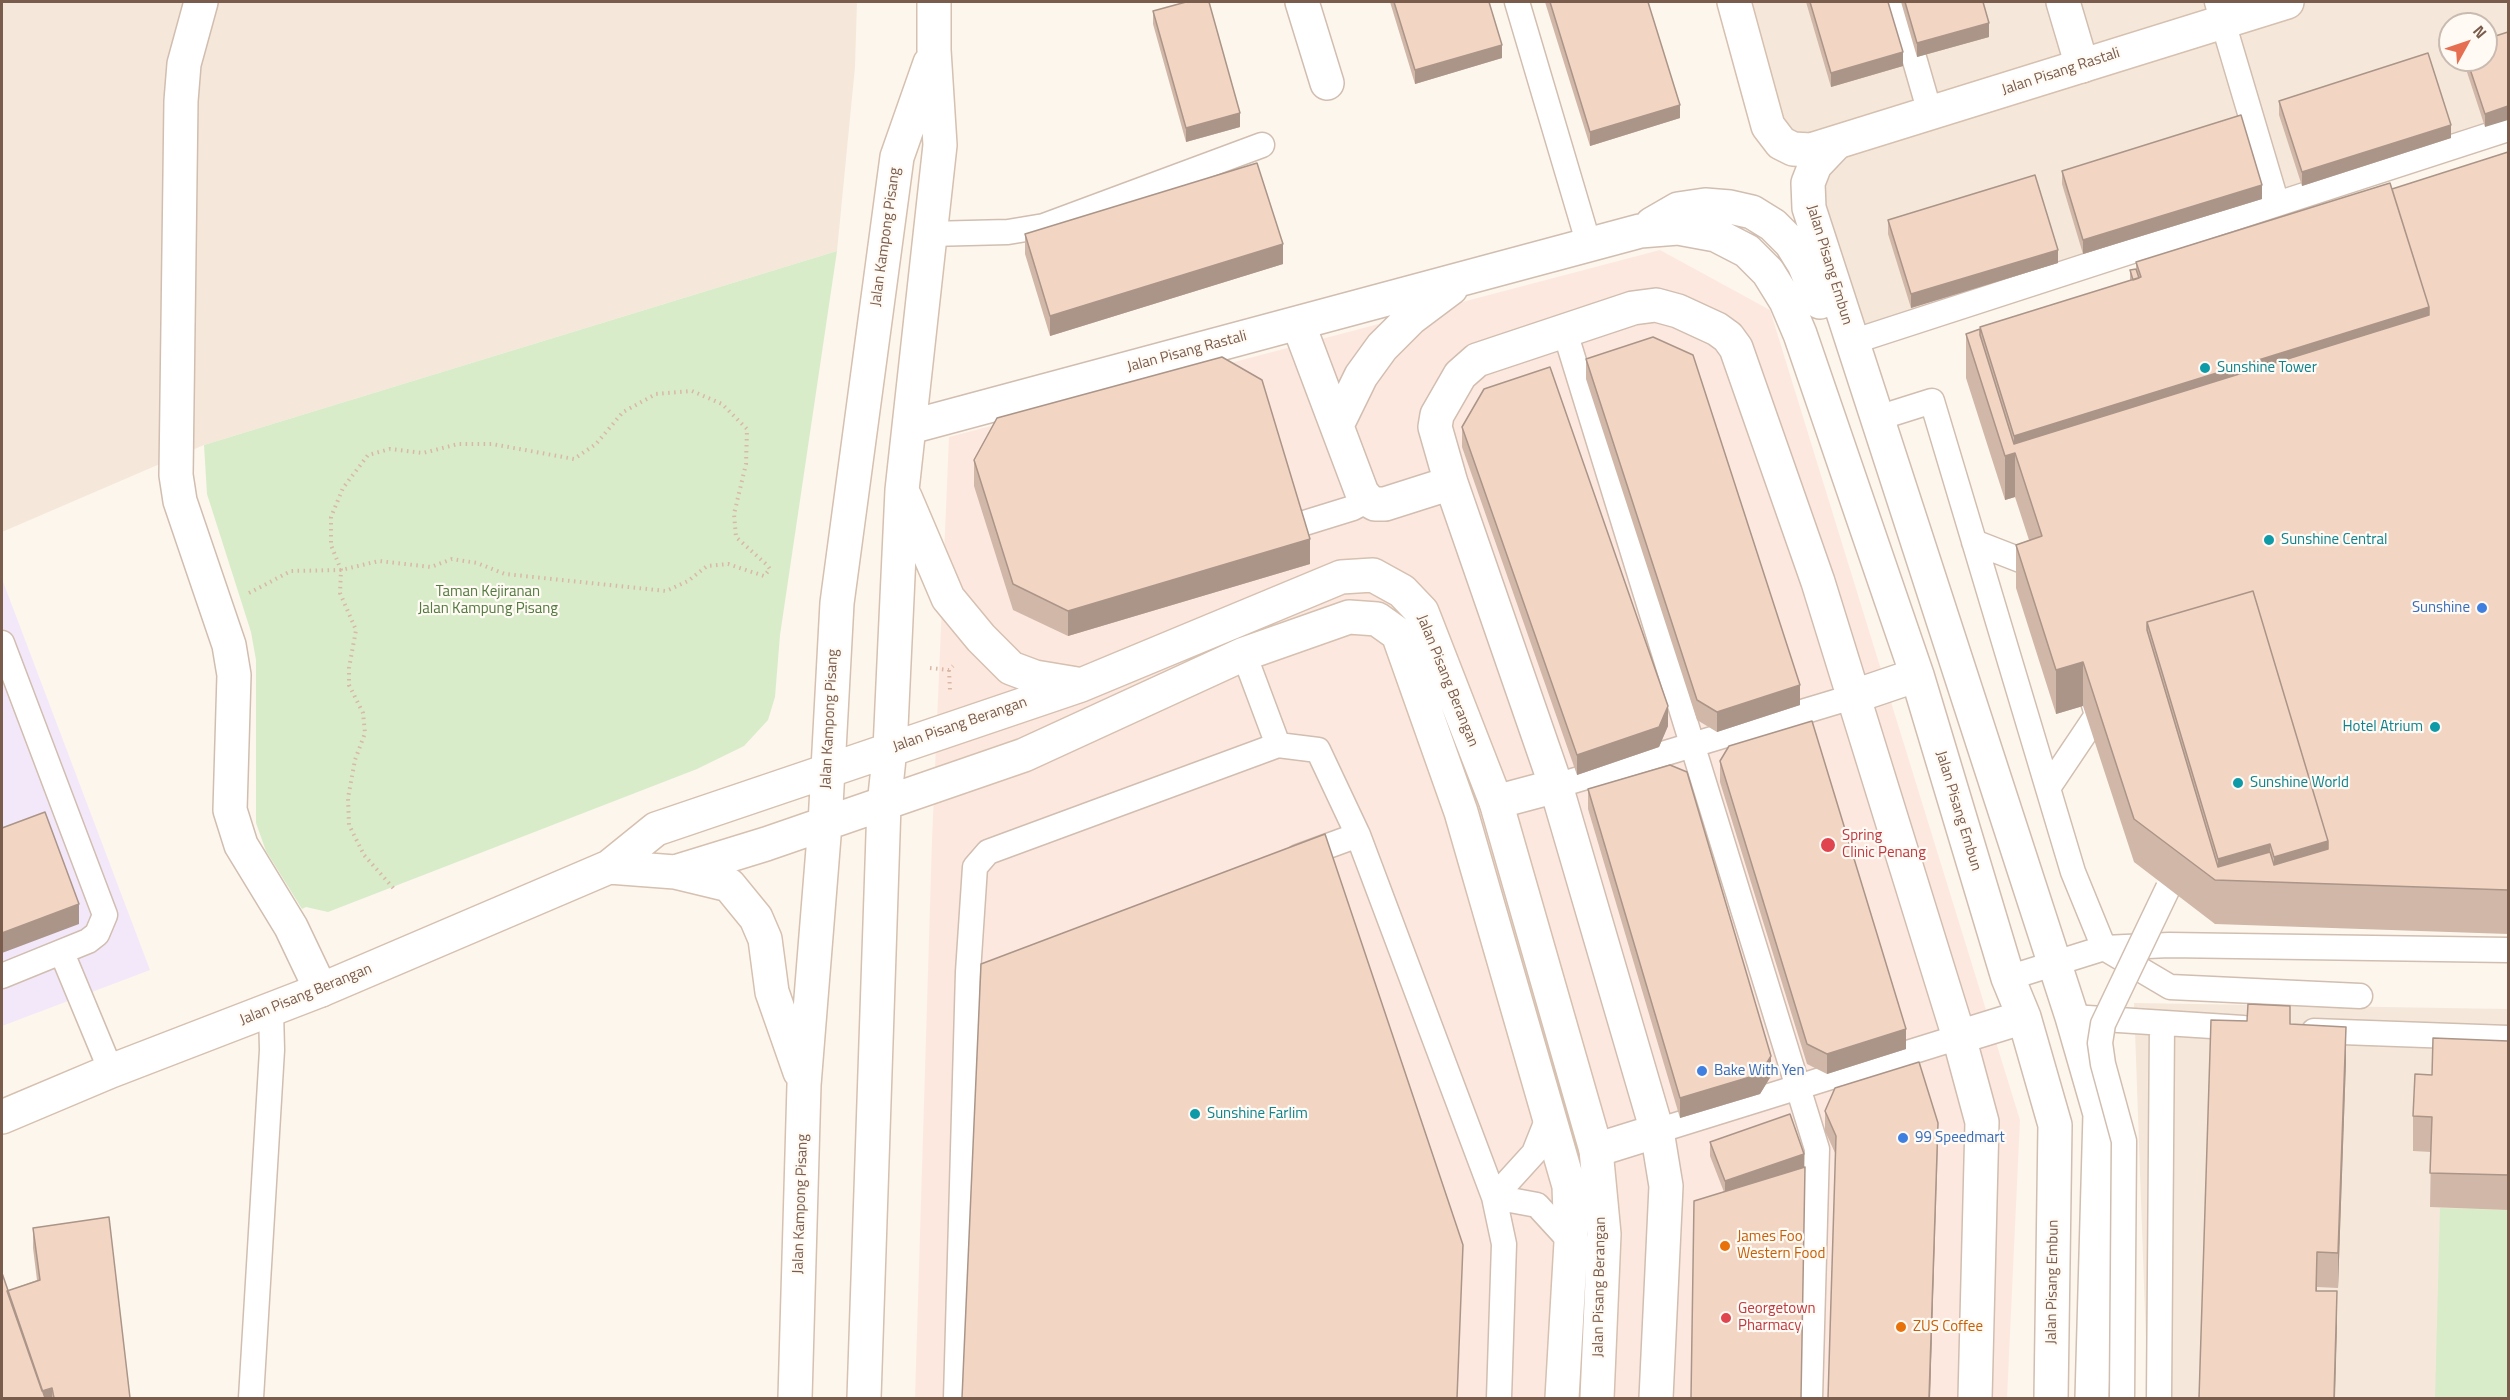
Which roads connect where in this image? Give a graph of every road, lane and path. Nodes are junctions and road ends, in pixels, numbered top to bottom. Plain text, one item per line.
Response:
1 (201, 2) edge
2 (934, 2) edge
3 (1302, 2) edge
4 (1517, 2) edge
5 (1734, 2) edge
6 (1898, 2) edge
7 (2063, 2) edge
8 (2288, 2) edge
9 (2220, 11) edge
10 (934, 50) junction
11 (2082, 66) junction
12 (1327, 83) dead end
13 (1930, 113) junction
14 (2508, 129) edge
15 (1836, 144) junction
16 (1262, 145) dead end
17 (2277, 204) junction
18 (1752, 212) joint
19 (1640, 231) junction
20 (929, 234) junction
21 (1589, 245) junction
22 (1747, 251) joint
23 (1464, 278) junction
24 (1298, 322) junction
25 (1565, 332) junction
26 (1852, 342) junction
27 (1878, 418) junction
28 (1337, 425) junction
29 (910, 427) junction
30 (1451, 483) junction
31 (902, 490) junction
32 (1368, 500) junction
33 (1298, 525) edge
34 (1974, 542) junction
35 (341, 570) junction
36 (2057, 584) edge
37 (218, 614) junction
38 (2, 643) edge
39 (1244, 654) junction
40 (953, 666) dead end
41 (926, 668) dead end
42 (2084, 672) edge
43 (1917, 675) junction
44 (1081, 685) junction
45 (1852, 698) junction
46 (1278, 745) junction
47 (1691, 745) junction
48 (890, 749) junction
49 (826, 771) junction
50 (1556, 786) junction
51 (2048, 788) junction
52 (1496, 802) junction
53 (884, 805) junction
54 (825, 824) junction
55 (1358, 836) junction
56 (1280, 863) edge
57 (609, 867) junction
58 (675, 872) junction
59 (2168, 888) edge
60 (395, 890) dead end
61 (2104, 948) junction
62 (2508, 950) edge
63 (62, 953) junction
64 (2053, 964) junction
65 (2, 976) edge
66 (2008, 978) junction
67 (321, 990) junction
68 (2360, 996) dead end
69 (271, 1010) junction
70 (2025, 1017) junction
71 (2072, 1017) junction
72 (2162, 1024) junction
73 (1959, 1037) junction
74 (2508, 1038) edge
75 (111, 1071) junction
76 (804, 1085) junction
77 (1799, 1087) junction
78 (2, 1117) edge
79 (1548, 1118) junction
80 (1657, 1131) junction
81 (1596, 1150) junction
82 (1494, 1197) junction
83 (1571, 1242) junction
84 (251, 1398) edge
85 (795, 1398) edge
86 (864, 1398) edge
87 (956, 1398) edge
88 (1498, 1398) edge
89 (1562, 1398) edge
90 (1597, 1398) edge
91 (1656, 1398) edge
92 (1810, 1398) edge
93 (1975, 1398) edge
94 (2051, 1398) edge
95 (2092, 1398) edge
96 (2122, 1398) edge
97 (2159, 1398) edge

1 - 37 street
2 - 10 street, Jalan Kampong Pisang
3 - 12 street
4 - 21 lane
5 - 15 street
6 - 13 lane
7 - 11 street
8 - 9 street, Jalan Pisang Rastali
9 - 11 street, Jalan Pisang Rastali
9 - 17 lane
10 - 20 street, Jalan Kampong Pisang
10 - 49 street, Jalan Kampong Pisang
11 - 13 street, Jalan Pisang Rastali
13 - 15 street, Jalan Pisang Rastali
14 - 17 lane
15 - 26 street, Jalan Pisang Embun
16 - 20 lane
17 - 26 lane
18 - 19 street, Jalan Pisang Rastali
18 - 27 street, Jalan Pisang Embun
19 - 21 street, Jalan Pisang Rastali
19 - 22 street, Jalan Pisang Rastali
20 - 29 street, Jalan Kampong Pisang
21 - 23 street, Jalan Pisang Rastali
22 - 43 street, Jalan Pisang Embun
23 - 24 street, Jalan Pisang Rastali
23 - 28 street, Jalan Pisang Rastali
24 - 28 street
24 - 29 street, Jalan Pisang Rastali
25 - 30 street
25 - 45 street
25 - 47 lane
26 - 27 street, Jalan Pisang Embun
27 - 34 lane
27 - 64 street, Jalan Pisang Embun
28 - 32 street
29 - 31 street, Jalan Kampong Pisang
30 - 32 street
30 - 50 street
31 - 44 street
31 - 48 street, Jalan Kampong Pisang
32 - 33 lane
34 - 36 lane
34 - 51 lane
35 - 35 path
35 - 37 path
35 - 60 path
37 - 67 street
38 - 63 lane
39 - 46 lane
39 - 53 street, Jalan Pisang Berangan
39 - 79 street, Jalan Pisang Berangan
40 - 41 path
42 - 51 lane
43 - 45 street
43 - 66 street, Jalan Pisang Embun
44 - 48 street, Jalan Pisang Berangan
44 - 52 street, Jalan Pisang Berangan
45 - 47 lane
45 - 73 street
46 - 55 lane
46 - 87 lane
47 - 50 lane
47 - 77 lane
48 - 49 street, Jalan Pisang Berangan
48 - 53 street, Jalan Kampong Pisang
49 - 54 street, Jalan Kampong Pisang
49 - 57 street, Jalan Pisang Berangan
50 - 52 street
50 - 80 street
51 - 61 lane
52 - 81 street, Jalan Pisang Berangan
53 - 54 street, Jalan Pisang Berangan
53 - 86 street, Jalan Kampong Pisang
54 - 58 street, Jalan Pisang Berangan
54 - 76 street, Jalan Kampong Pisang
55 - 56 lane
55 - 82 lane
57 - 58 street, Jalan Pisang Berangan
57 - 67 street, Jalan Pisang Berangan
58 - 76 street
59 - 96 lane, bridge
61 - 62 lane
61 - 64 lane
61 - 68 lane
63 - 65 lane
63 - 75 lane
64 - 66 lane
64 - 71 street, Jalan Pisang Embun
66 - 70 street, Jalan Pisang Embun
67 - 69 street, Jalan Pisang Berangan
69 - 75 street, Jalan Pisang Berangan
69 - 84 lane
70 - 73 street
70 - 94 street, Jalan Pisang Embun
71 - 72 lane
71 - 95 street, Jalan Pisang Embun
72 - 74 lane
72 - 97 lane
73 - 77 lane
73 - 93 street
75 - 78 street, Jalan Pisang Berangan
76 - 85 street, Jalan Kampong Pisang
77 - 80 lane
77 - 92 lane
79 - 82 lane
79 - 83 street, Jalan Pisang Berangan
80 - 81 street
80 - 91 street
81 - 90 street, Jalan Pisang Berangan
82 - 83 lane
82 - 88 lane
83 - 89 street, Jalan Pisang Berangan

